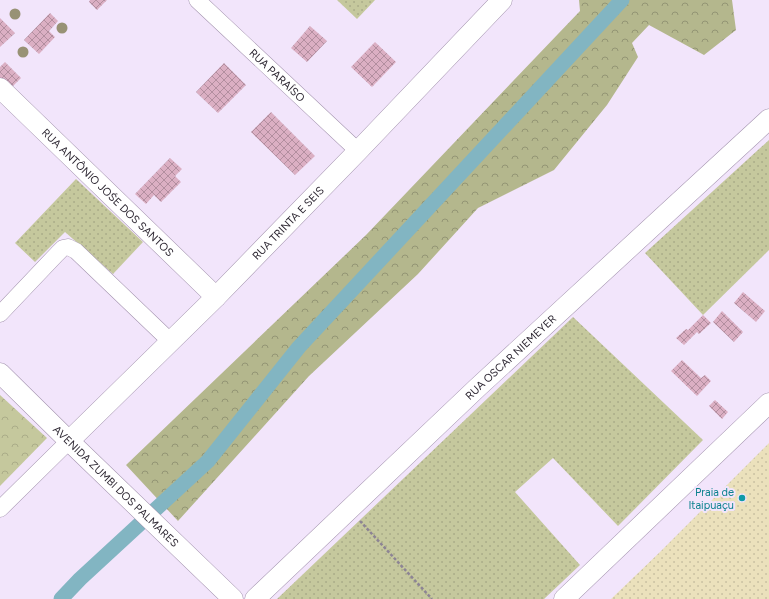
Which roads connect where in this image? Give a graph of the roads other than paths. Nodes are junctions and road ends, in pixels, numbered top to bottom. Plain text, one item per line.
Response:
1 (197, 0) edge
2 (493, 3) edge
3 (0, 88) edge
4 (769, 119) edge
5 (358, 151) junction
6 (216, 297) junction
7 (0, 314) edge
8 (170, 341) junction
9 (0, 373) edge
10 (769, 403) edge
11 (69, 441) junction
12 (0, 509) edge
13 (233, 599) edge
14 (255, 599) edge
15 (564, 599) edge

1 - 5 street, RUA PARAÍSO
2 - 5 street, RUA TRINTA E SEIS
3 - 6 street, RUA ANTÔNIO JOŚE DOS SANTOS
4 - 14 street, RUA OSCAR NIEMEYER
5 - 6 street, RUA TRINTA E SEIS
6 - 8 street, RUA TRINTA E SEIS
7 - 8 street
8 - 11 street, RUA TRINTA E SEIS
9 - 11 street, AVENIDA ZUMBI DOS PALMARES
10 - 15 street
11 - 12 street
11 - 13 street, AVENIDA ZUMBI DOS PALMARES

